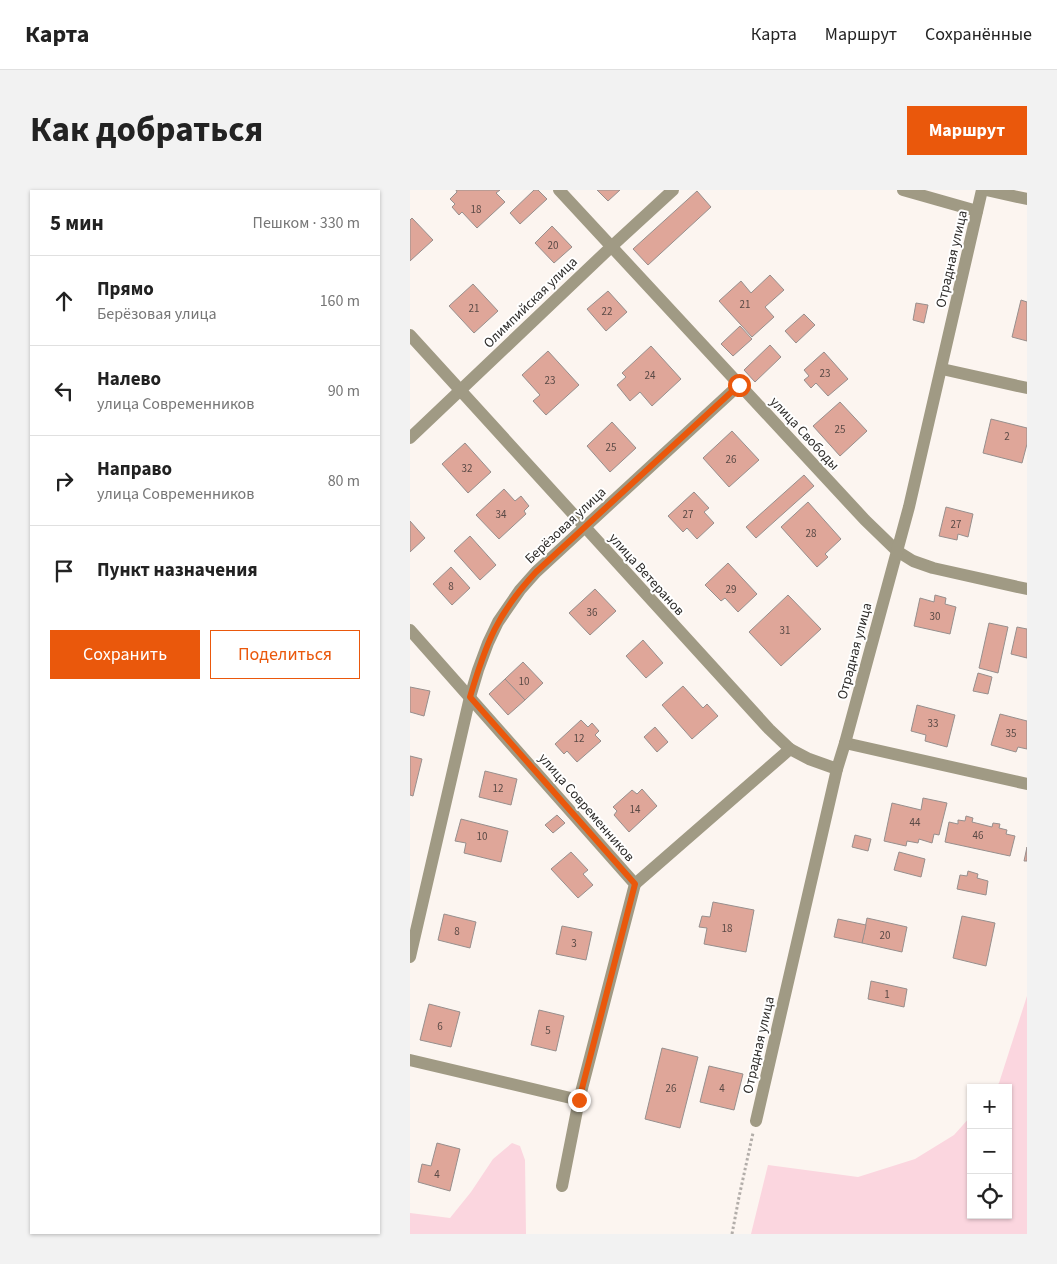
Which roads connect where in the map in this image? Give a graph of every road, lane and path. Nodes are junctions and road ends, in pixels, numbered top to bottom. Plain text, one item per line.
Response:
1 (559, 190) edge
2 (673, 190) edge
3 (903, 190) edge
4 (984, 190) edge
5 (1027, 199) edge
6 (977, 211) junction
7 (611, 246) junction
8 (410, 335) edge
9 (942, 369) junction
10 (739, 385) junction
11 (1027, 388) edge
12 (459, 390) junction
13 (410, 438) edge
14 (584, 528) junction
15 (897, 551) junction
16 (1027, 589) edge
17 (410, 630) edge
18 (470, 697) junction
19 (845, 743) junction
20 (790, 749) junction
21 (837, 768) junction
22 (1027, 784) edge
23 (635, 884) junction
24 (410, 957) edge
25 (410, 1060) edge
26 (579, 1100) junction
27 (756, 1121) joint
28 (562, 1186) dead end
29 (732, 1234) edge

1 - 7 street, улица Свободы
2 - 7 street, Олимпийская улица
3 - 6 street
4 - 5 street
4 - 6 street, Отрадная улица
6 - 9 street, Отрадная улица
7 - 10 street, улица Свободы
7 - 12 street, Олимпийская улица
8 - 12 street, улица Ветеранов
9 - 11 street
9 - 15 street, Отрадная улица
10 - 14 street, Берёзовая улица
10 - 15 street, улица Свободы
12 - 13 street, Олимпийская улица
12 - 14 street, улица Ветеранов
14 - 18 street, Берёзовая улица
14 - 20 street, улица Ветеранов
15 - 16 street, улица Свободы
15 - 19 street, Отрадная улица
17 - 18 street, улица Современников
18 - 23 street, улица Современников
18 - 24 street, Берёзовая улица
19 - 21 street, Отрадная улица
19 - 22 street
20 - 21 street, улица Ветеранов
20 - 23 street
21 - 27 street, Отрадная улица
23 - 26 street
25 - 26 street
26 - 28 street
27 - 29 path

